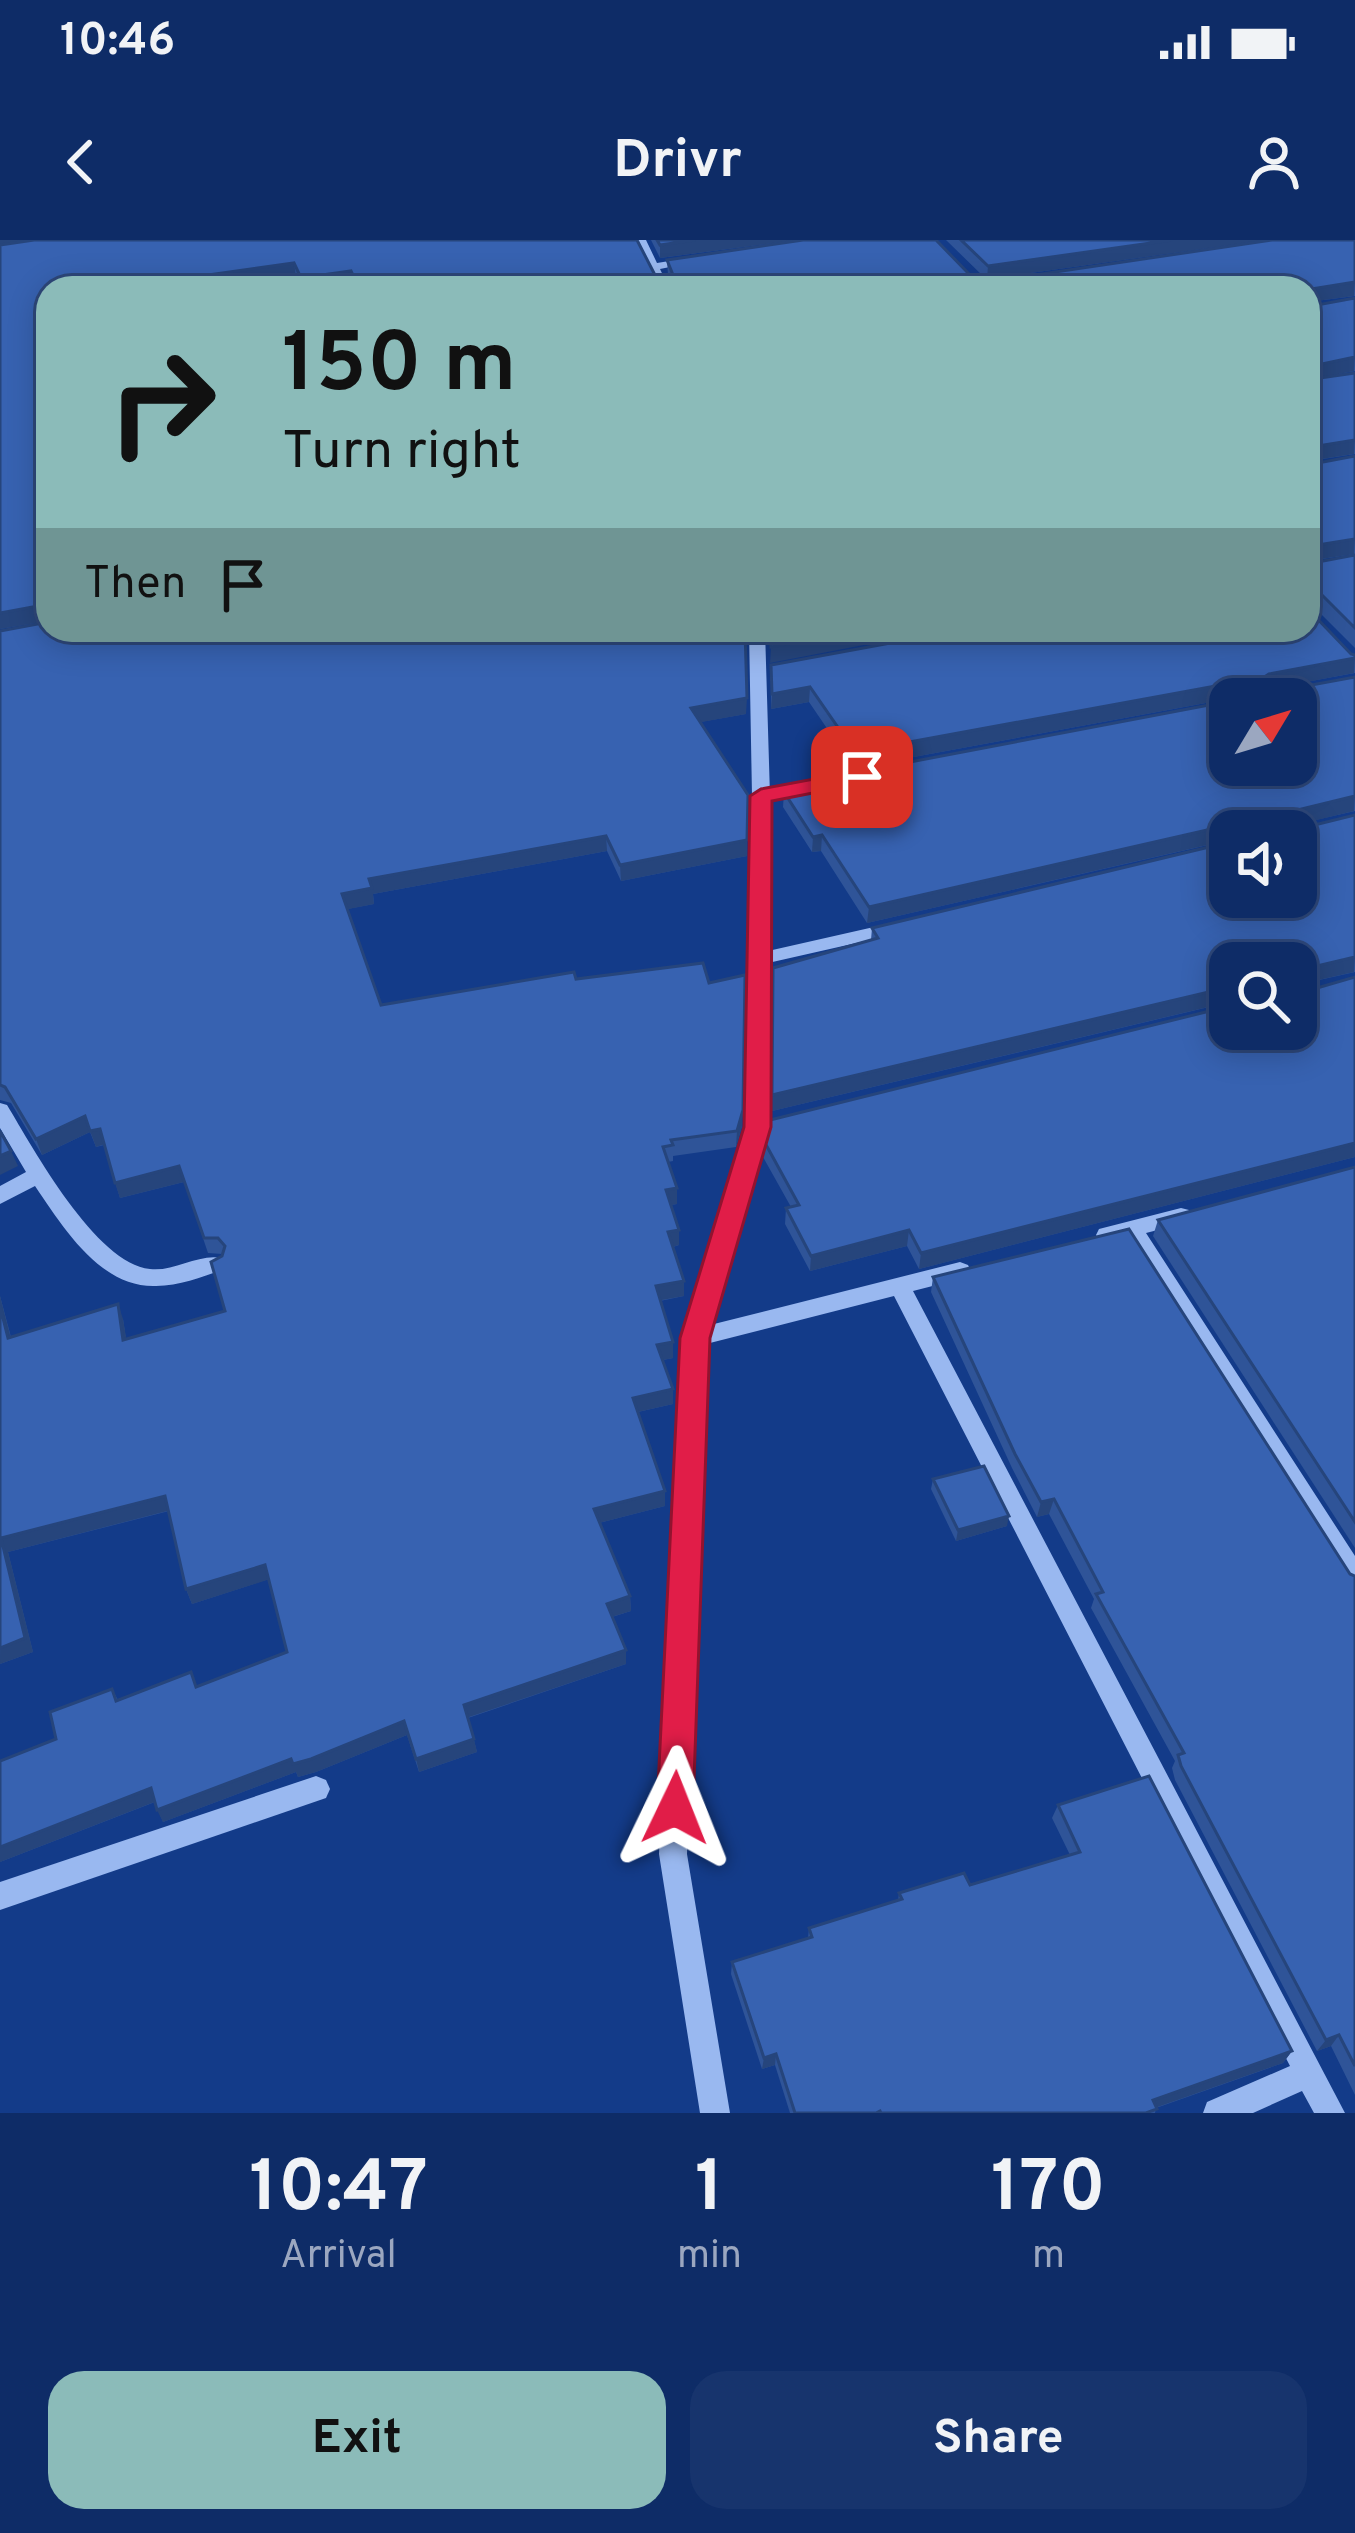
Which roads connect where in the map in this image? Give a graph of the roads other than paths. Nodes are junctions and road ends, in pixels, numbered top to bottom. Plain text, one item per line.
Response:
1 (640, 240) edge
2 (721, 258) edge
3 (653, 267) junction
4 (657, 276) edge
5 (759, 642) edge
6 (908, 925) edge
7 (759, 959) junction
8 (0, 1110) edge
9 (38, 1174) junction
10 (0, 1196) edge
11 (1199, 1211) edge
12 (1132, 1229) junction
13 (1085, 1240) edge
14 (992, 1263) edge
15 (214, 1264) edge
16 (899, 1286) junction
17 (695, 1338) junction
18 (1355, 1578) edge
19 (316, 1790) dead end
20 (0, 1895) edge
21 (1309, 2073) junction
22 (715, 2113) edge
23 (1218, 2113) edge
24 (1330, 2113) edge

1 - 3 street
2 - 3 street
3 - 4 street
5 - 7 street
6 - 7 street
7 - 17 street
8 - 9 street
9 - 10 street
9 - 15 street
11 - 12 street
12 - 13 street
12 - 18 street
14 - 16 street
16 - 17 street
16 - 21 street
17 - 22 street
19 - 20 street
21 - 23 street
21 - 24 street

